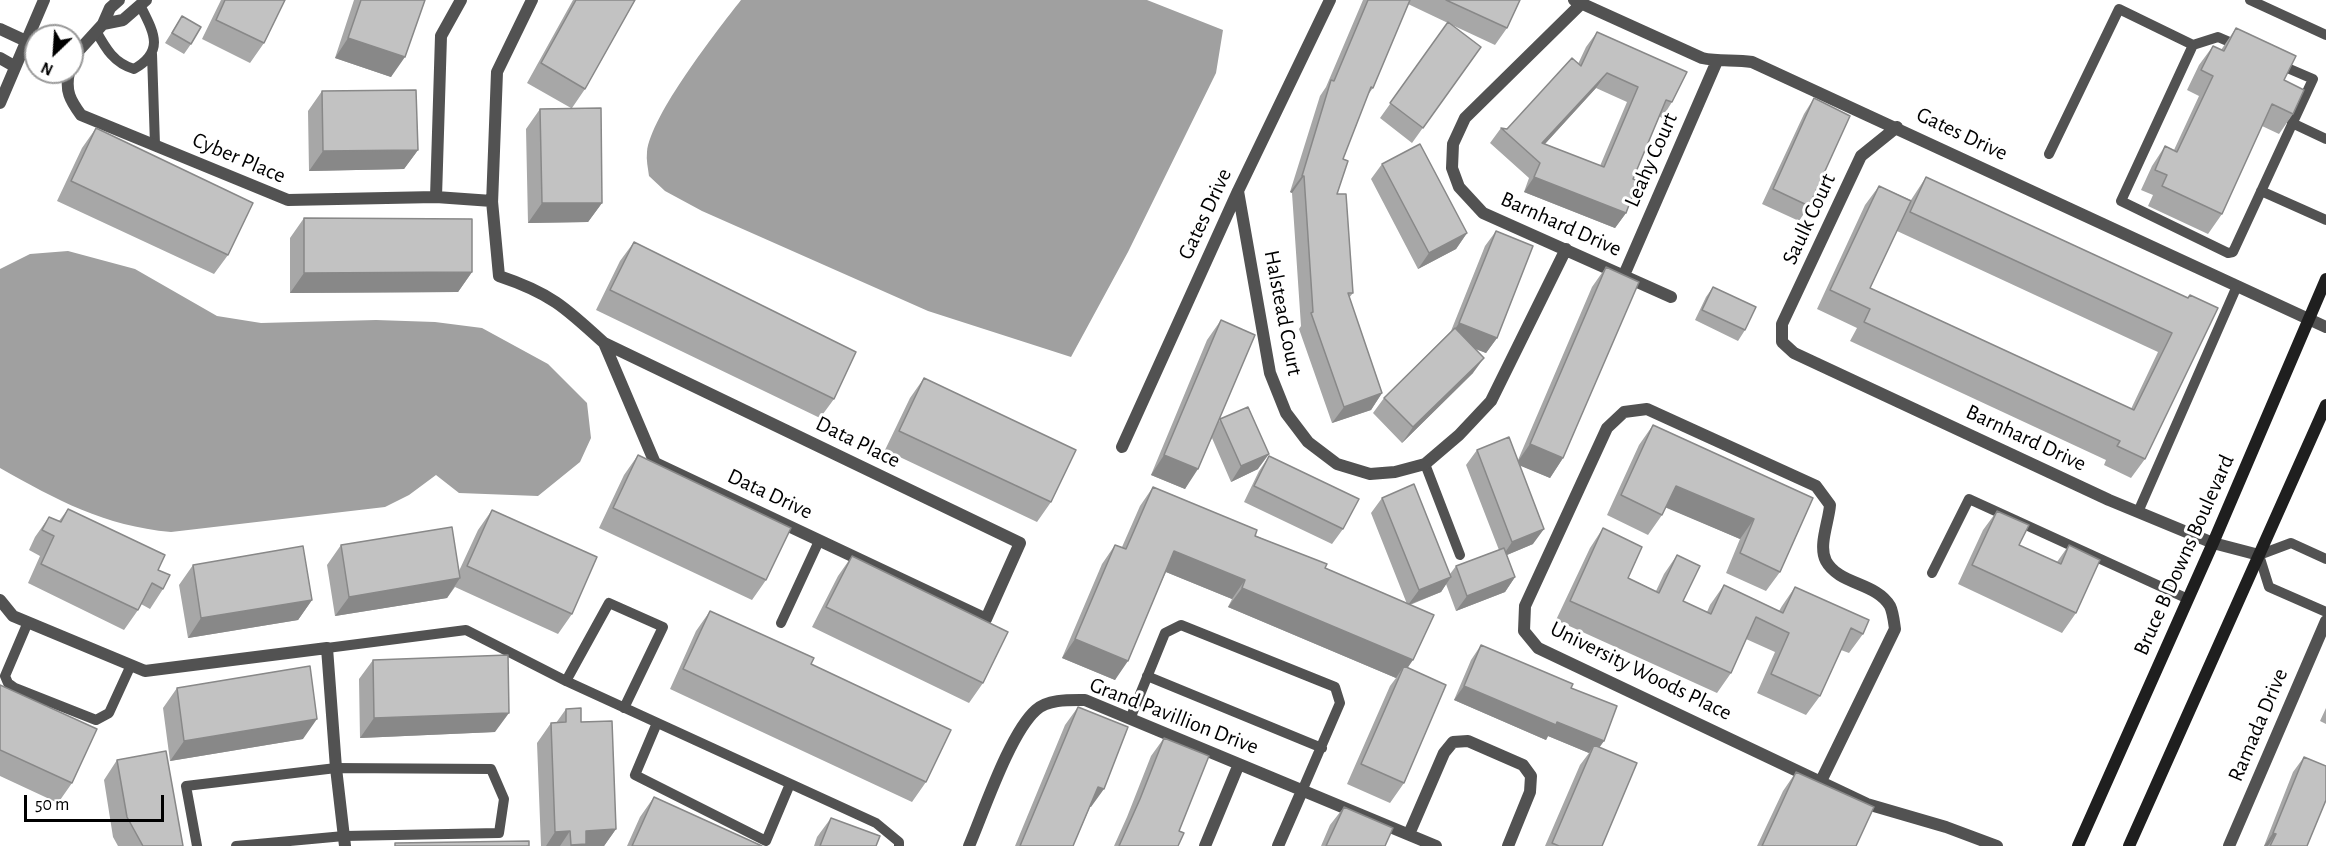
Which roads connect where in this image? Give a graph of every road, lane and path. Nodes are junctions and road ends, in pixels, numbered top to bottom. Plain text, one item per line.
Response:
1 (44, 0) edge
2 (119, 0) edge
3 (461, 0) edge
4 (532, 0) edge
5 (1330, 0) edge
6 (2250, 0) edge
7 (143, 2) edge
8 (1577, 2) edge
9 (33, 24) edge
10 (100, 27) junction
11 (0, 29) edge
12 (2326, 35) edge
13 (24, 40) edge
14 (24, 45) edge
15 (84, 45) edge
16 (2193, 45) junction
17 (2249, 51) edge
18 (152, 54) junction
19 (0, 58) edge
20 (2271, 60) edge
21 (1717, 61) junction
22 (14, 66) junction
23 (66, 84) edge
24 (0, 103) edge
25 (2292, 123) junction
26 (1897, 128) junction
27 (2326, 139) edge
28 (155, 145) junction
29 (2049, 154) dead end
30 (1238, 191) junction
31 (2261, 191) junction
32 (436, 197) junction
33 (492, 204) junction
34 (2326, 220) edge
35 (1566, 249) junction
36 (1624, 275) junction
37 (2326, 279) edge
38 (2237, 286) junction
39 (1671, 297) dead end
40 (2308, 319) junction
41 (2326, 327) edge
42 (1782, 342) joint
43 (604, 343) junction
44 (2326, 405) edge
45 (1122, 447) dead end
46 (1425, 464) junction
47 (2138, 512) junction
48 (819, 541) junction
49 (2213, 543) junction
50 (1460, 555) dead end
51 (2259, 555) junction
52 (2326, 559) edge
53 (1932, 573) dead end
54 (2188, 599) junction
55 (0, 600) edge
56 (2326, 612) edge
57 (986, 620) joint
58 (2326, 621) edge
59 (28, 622) junction
60 (781, 623) dead end
61 (327, 648) junction
62 (131, 665) junction
63 (1148, 676) junction
64 (566, 681) junction
65 (624, 708) junction
66 (1130, 718) junction
67 (657, 723) junction
68 (1322, 748) junction
69 (1239, 764) junction
70 (336, 768) junction
71 (1821, 781) junction
72 (790, 784) junction
73 (1302, 791) junction
74 (1409, 834) junction
75 (345, 841) edge
76 (1421, 843) edge
77 (197, 846) edge
78 (236, 846) edge
79 (899, 846) edge
80 (969, 846) edge
81 (1205, 846) edge
82 (1278, 846) edge
83 (1436, 846) edge
84 (1508, 846) edge
85 (1997, 846) edge
86 (2078, 846) edge
87 (2129, 846) edge
88 (2229, 846) edge

1 - 9 street
2 - 10 street
3 - 32 street
4 - 33 street
5 - 30 street, Gates Drive
6 - 12 lane
7 - 10 street
7 - 18 lane
8 - 21 street, Gates Drive
8 - 35 street, Barnhard Drive
10 - 15 street
10 - 18 lane
11 - 13 street
14 - 22 street
16 - 17 lane
16 - 29 lane
16 - 31 lane
18 - 28 lane
19 - 22 street
20 - 25 lane
21 - 26 street, Gates Drive
21 - 36 street, Leahy Court
22 - 24 street
23 - 28 street, Cyber Place
25 - 27 lane
25 - 31 lane
26 - 38 street, Gates Drive
26 - 42 street, Saulk Court
28 - 32 street, Cyber Place
30 - 45 street, Gates Drive
30 - 46 street, Halstead Court
31 - 34 lane
32 - 33 street, Cyber Place
33 - 43 street
35 - 36 street, Barnhard Drive
35 - 46 street, Halstead Court
36 - 39 street, Barnhard Drive
37 - 40 main road, Bruce B Downs Boulevard
38 - 40 street, Gates Drive
38 - 47 lane
40 - 41 street, Gates Drive
40 - 49 main road, Bruce B Downs Boulevard
42 - 47 street, Barnhard Drive
43 - 48 street, Data Drive
43 - 57 street, Data Place
44 - 51 main road
46 - 50 lane
47 - 49 street, Barnhard Drive
48 - 57 street, Data Drive
48 - 60 lane
49 - 51 street, Barnhard Drive
49 - 54 main road, Bruce B Downs Boulevard
51 - 52 lane
51 - 56 lane
51 - 87 main road
53 - 54 lane
54 - 86 main road, Bruce B Downs Boulevard
55 - 59 street
58 - 88 street, Ramada Drive
59 - 62 street
59 - 62 lane
61 - 62 street
61 - 64 lane
61 - 70 street
63 - 66 lane
63 - 68 lane
63 - 68 lane
64 - 65 lane
64 - 65 lane
65 - 67 lane
66 - 69 street, Grand Pavillion Drive
66 - 80 street, Grand Pavillion Drive
67 - 72 lane
67 - 72 lane
68 - 73 lane
69 - 73 street, Grand Pavillion Drive
69 - 81 street
70 - 75 street
70 - 75 lane
70 - 77 lane
71 - 71 street, University Woods Place
71 - 85 street, University Woods Place
72 - 79 lane
73 - 74 street, Grand Pavillion Drive
73 - 82 street
74 - 76 street, Grand Pavillion Drive
74 - 84 street
75 - 78 lane
76 - 83 street, Grand Pavillion Drive

